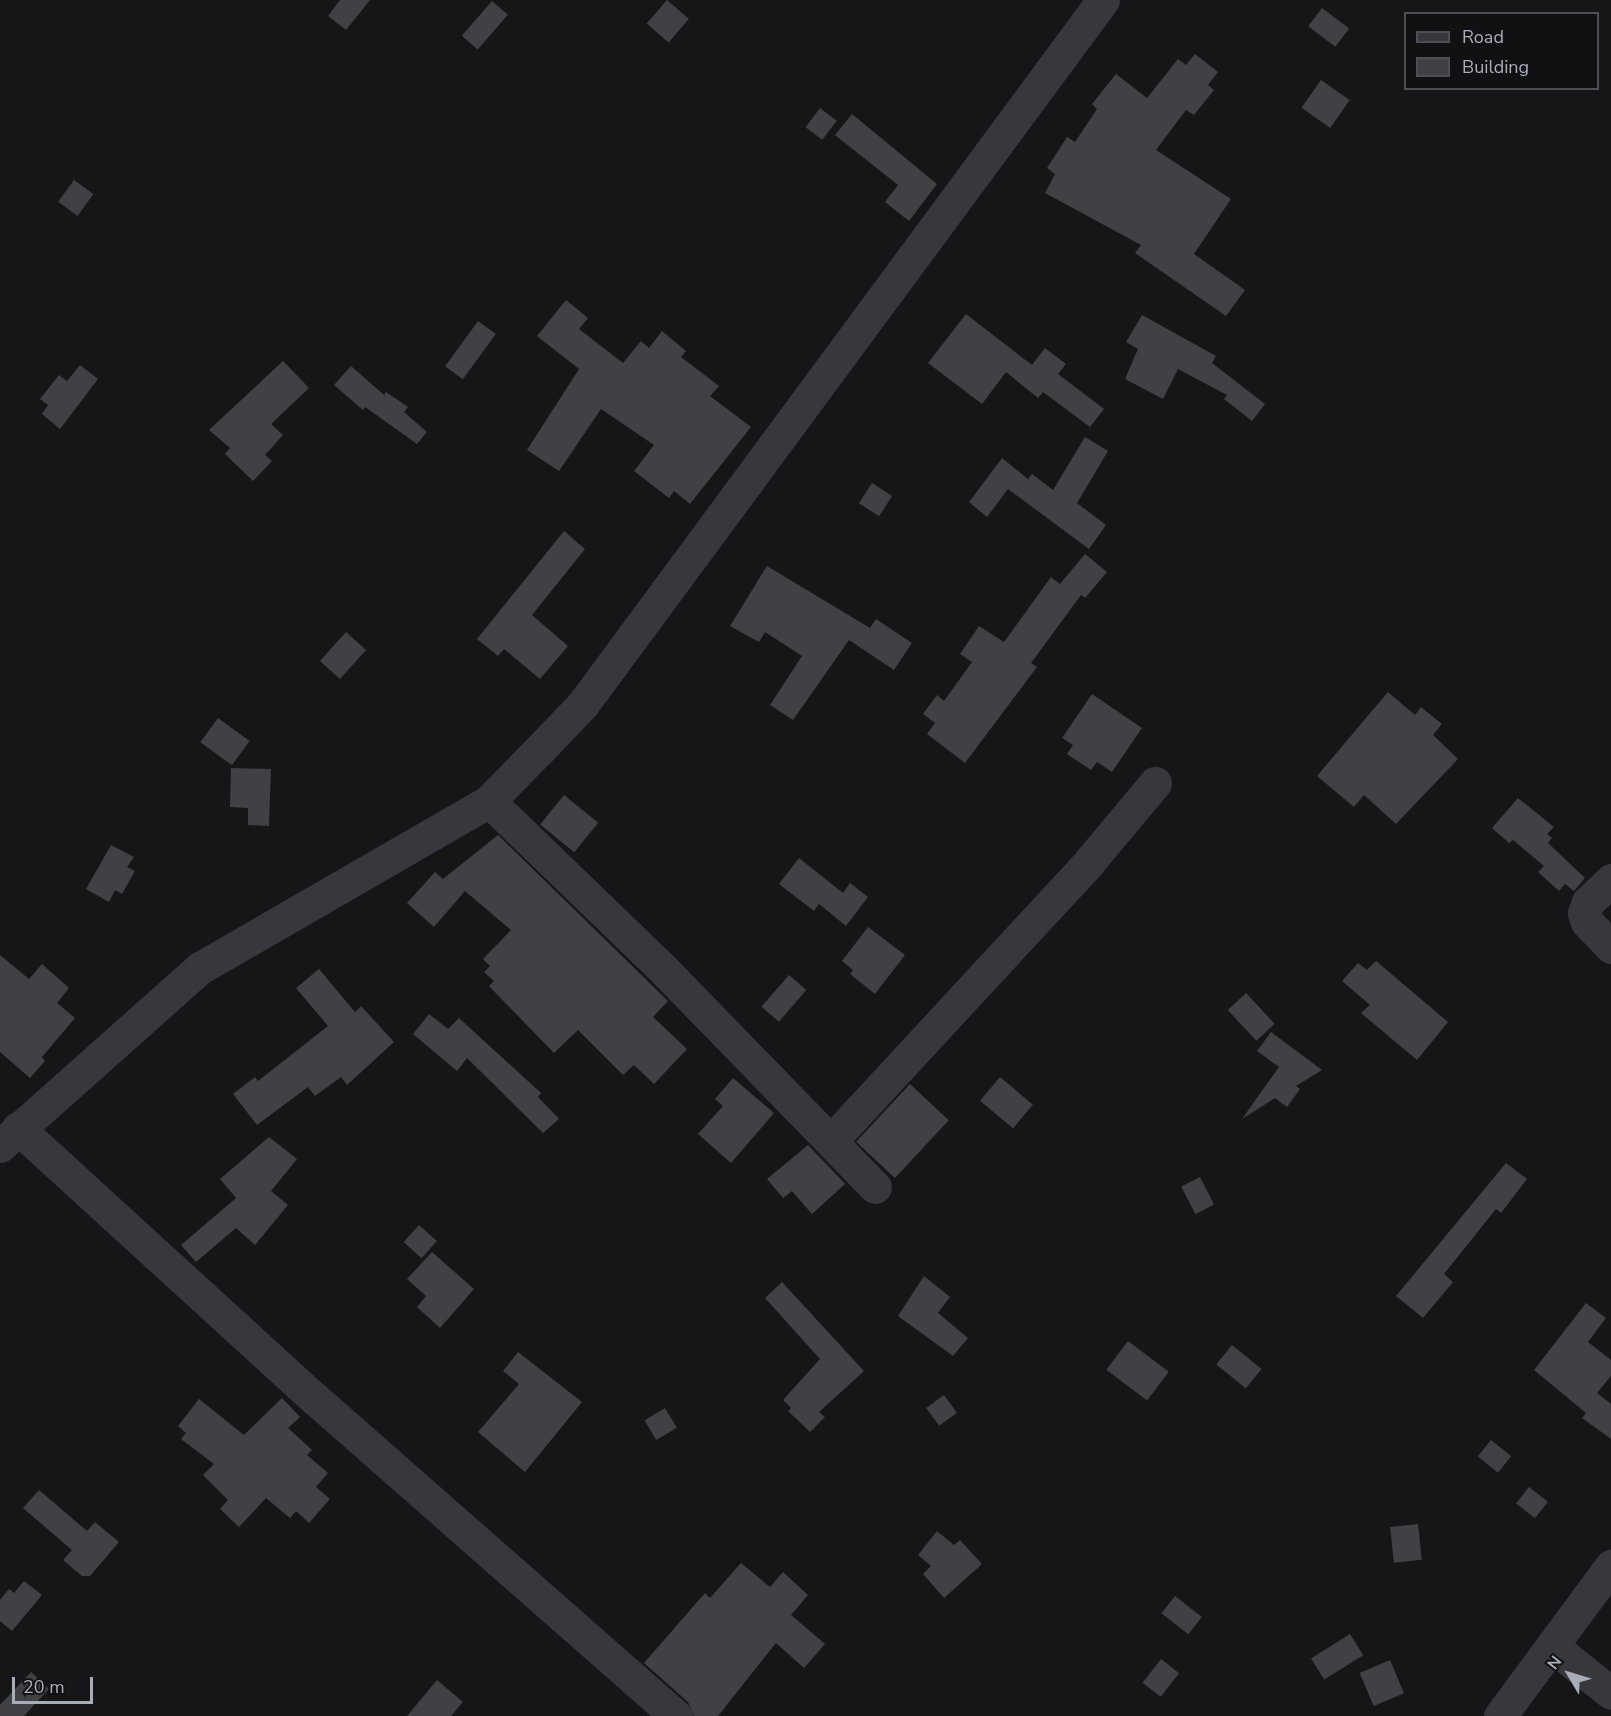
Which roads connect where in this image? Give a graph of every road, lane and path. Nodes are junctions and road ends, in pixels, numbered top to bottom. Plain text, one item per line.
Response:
1 (1103, 0) edge
2 (1155, 783) dead end
3 (489, 801) junction
4 (1611, 880) edge
5 (1611, 947) edge
6 (9, 1137) edge
7 (831, 1141) junction
8 (875, 1187) dead end
9 (1611, 1566) edge
10 (1552, 1646) junction
11 (1611, 1693) edge
12 (676, 1716) edge
13 (1500, 1716) edge

1 - 3 street
2 - 7 street
3 - 6 street
3 - 7 street
4 - 5 street
6 - 12 street
7 - 8 street
9 - 10 street
10 - 11 street
10 - 13 street

